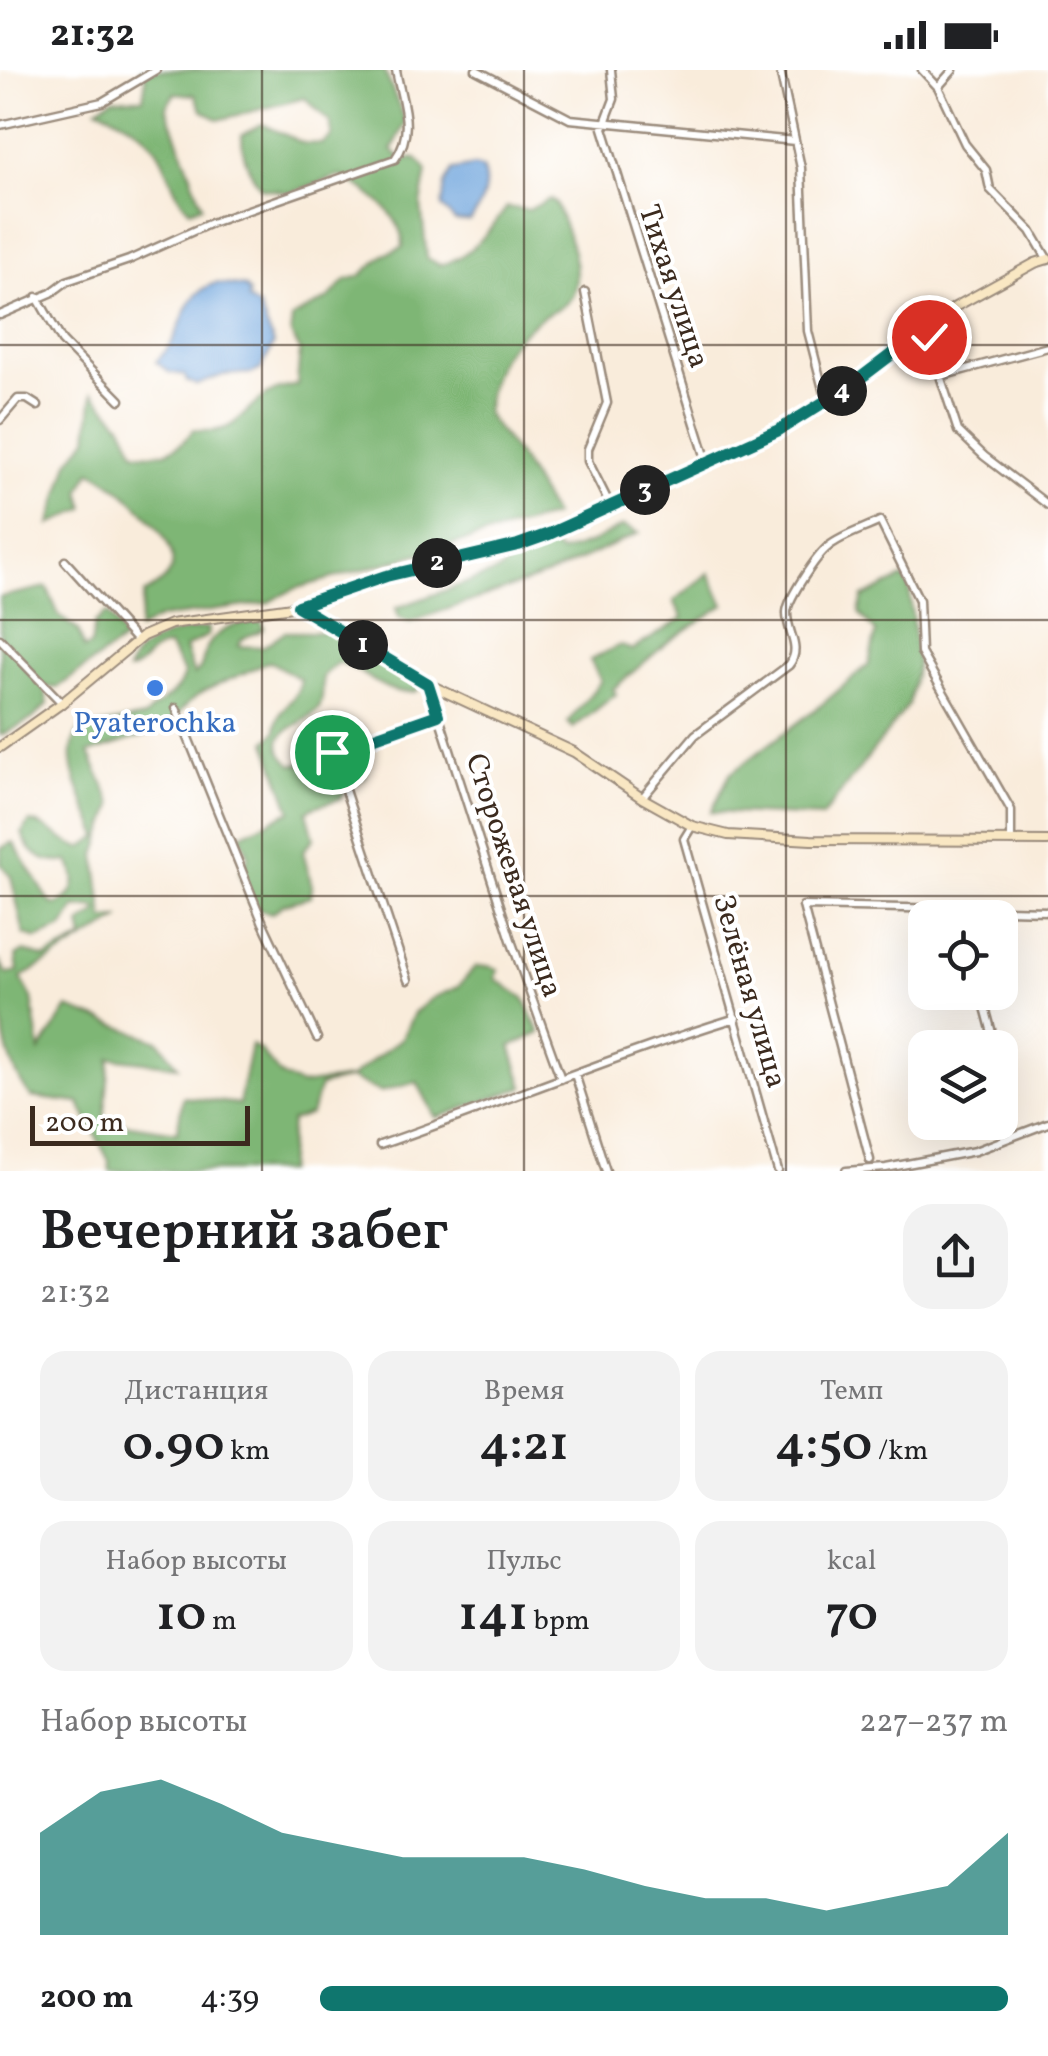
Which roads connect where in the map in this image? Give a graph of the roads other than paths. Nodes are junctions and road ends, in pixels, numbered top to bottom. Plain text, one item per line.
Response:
1 (156, 70) edge
2 (396, 70) edge
3 (476, 70) edge
4 (611, 70) edge
5 (780, 70) edge
6 (922, 70) edge
7 (953, 70) edge
8 (938, 88) junction
9 (606, 123) junction
10 (0, 125) edge
11 (795, 141) junction
12 (1048, 260) edge
13 (586, 292) dead end
14 (37, 297) junction
15 (0, 315) edge
16 (925, 329) junction
17 (1048, 347) edge
18 (941, 376) junction
19 (120, 400) dead end
20 (826, 400) junction
21 (38, 406) dead end
22 (0, 420) edge
23 (707, 462) junction
24 (1048, 505) edge
25 (610, 506) junction
26 (65, 561) dead end
27 (298, 606) junction
28 (0, 639) edge
29 (137, 640) junction
30 (428, 684) junction
31 (62, 704) junction
32 (176, 708) dead end
33 (438, 715) junction
34 (0, 747) edge
35 (642, 798) junction
36 (692, 826) junction
37 (1012, 841) junction
38 (1048, 841) edge
39 (908, 911) edge
40 (1018, 912) edge
41 (1048, 912) edge
42 (408, 980) dead end
43 (736, 1018) junction
44 (317, 1038) dead end
45 (575, 1074) junction
46 (561, 1079) junction
47 (1048, 1124) edge
48 (380, 1144) dead end
49 (870, 1160) dead end
50 (606, 1171) edge
51 (778, 1171) edge
52 (846, 1171) edge

1 - 10 street
2 - 14 street
3 - 9 street
4 - 9 street, Тихая улица
5 - 11 street
6 - 8 street
7 - 8 street
8 - 12 street
9 - 11 street
9 - 23 street, Тихая улица
11 - 20 street
12 - 16 street
13 - 25 street
14 - 15 street
14 - 19 street
16 - 18 street
16 - 20 street
17 - 18 street
18 - 24 street
20 - 23 street
21 - 22 street
23 - 25 street
25 - 27 street
26 - 29 street
27 - 29 street
27 - 30 street
28 - 31 street
29 - 31 street
30 - 33 street, Сторожевая улица
30 - 35 street
31 - 34 street
32 - 44 street
33 - 42 street
33 - 46 street, Сторожевая улица
35 - 36 street
35 - 37 street
36 - 37 street
36 - 43 street, Зелёная улица
37 - 38 street
39 - 49 street
40 - 41 street
43 - 45 street
43 - 51 street, Зелёная улица
45 - 46 street
45 - 50 street
46 - 48 street
47 - 52 street

